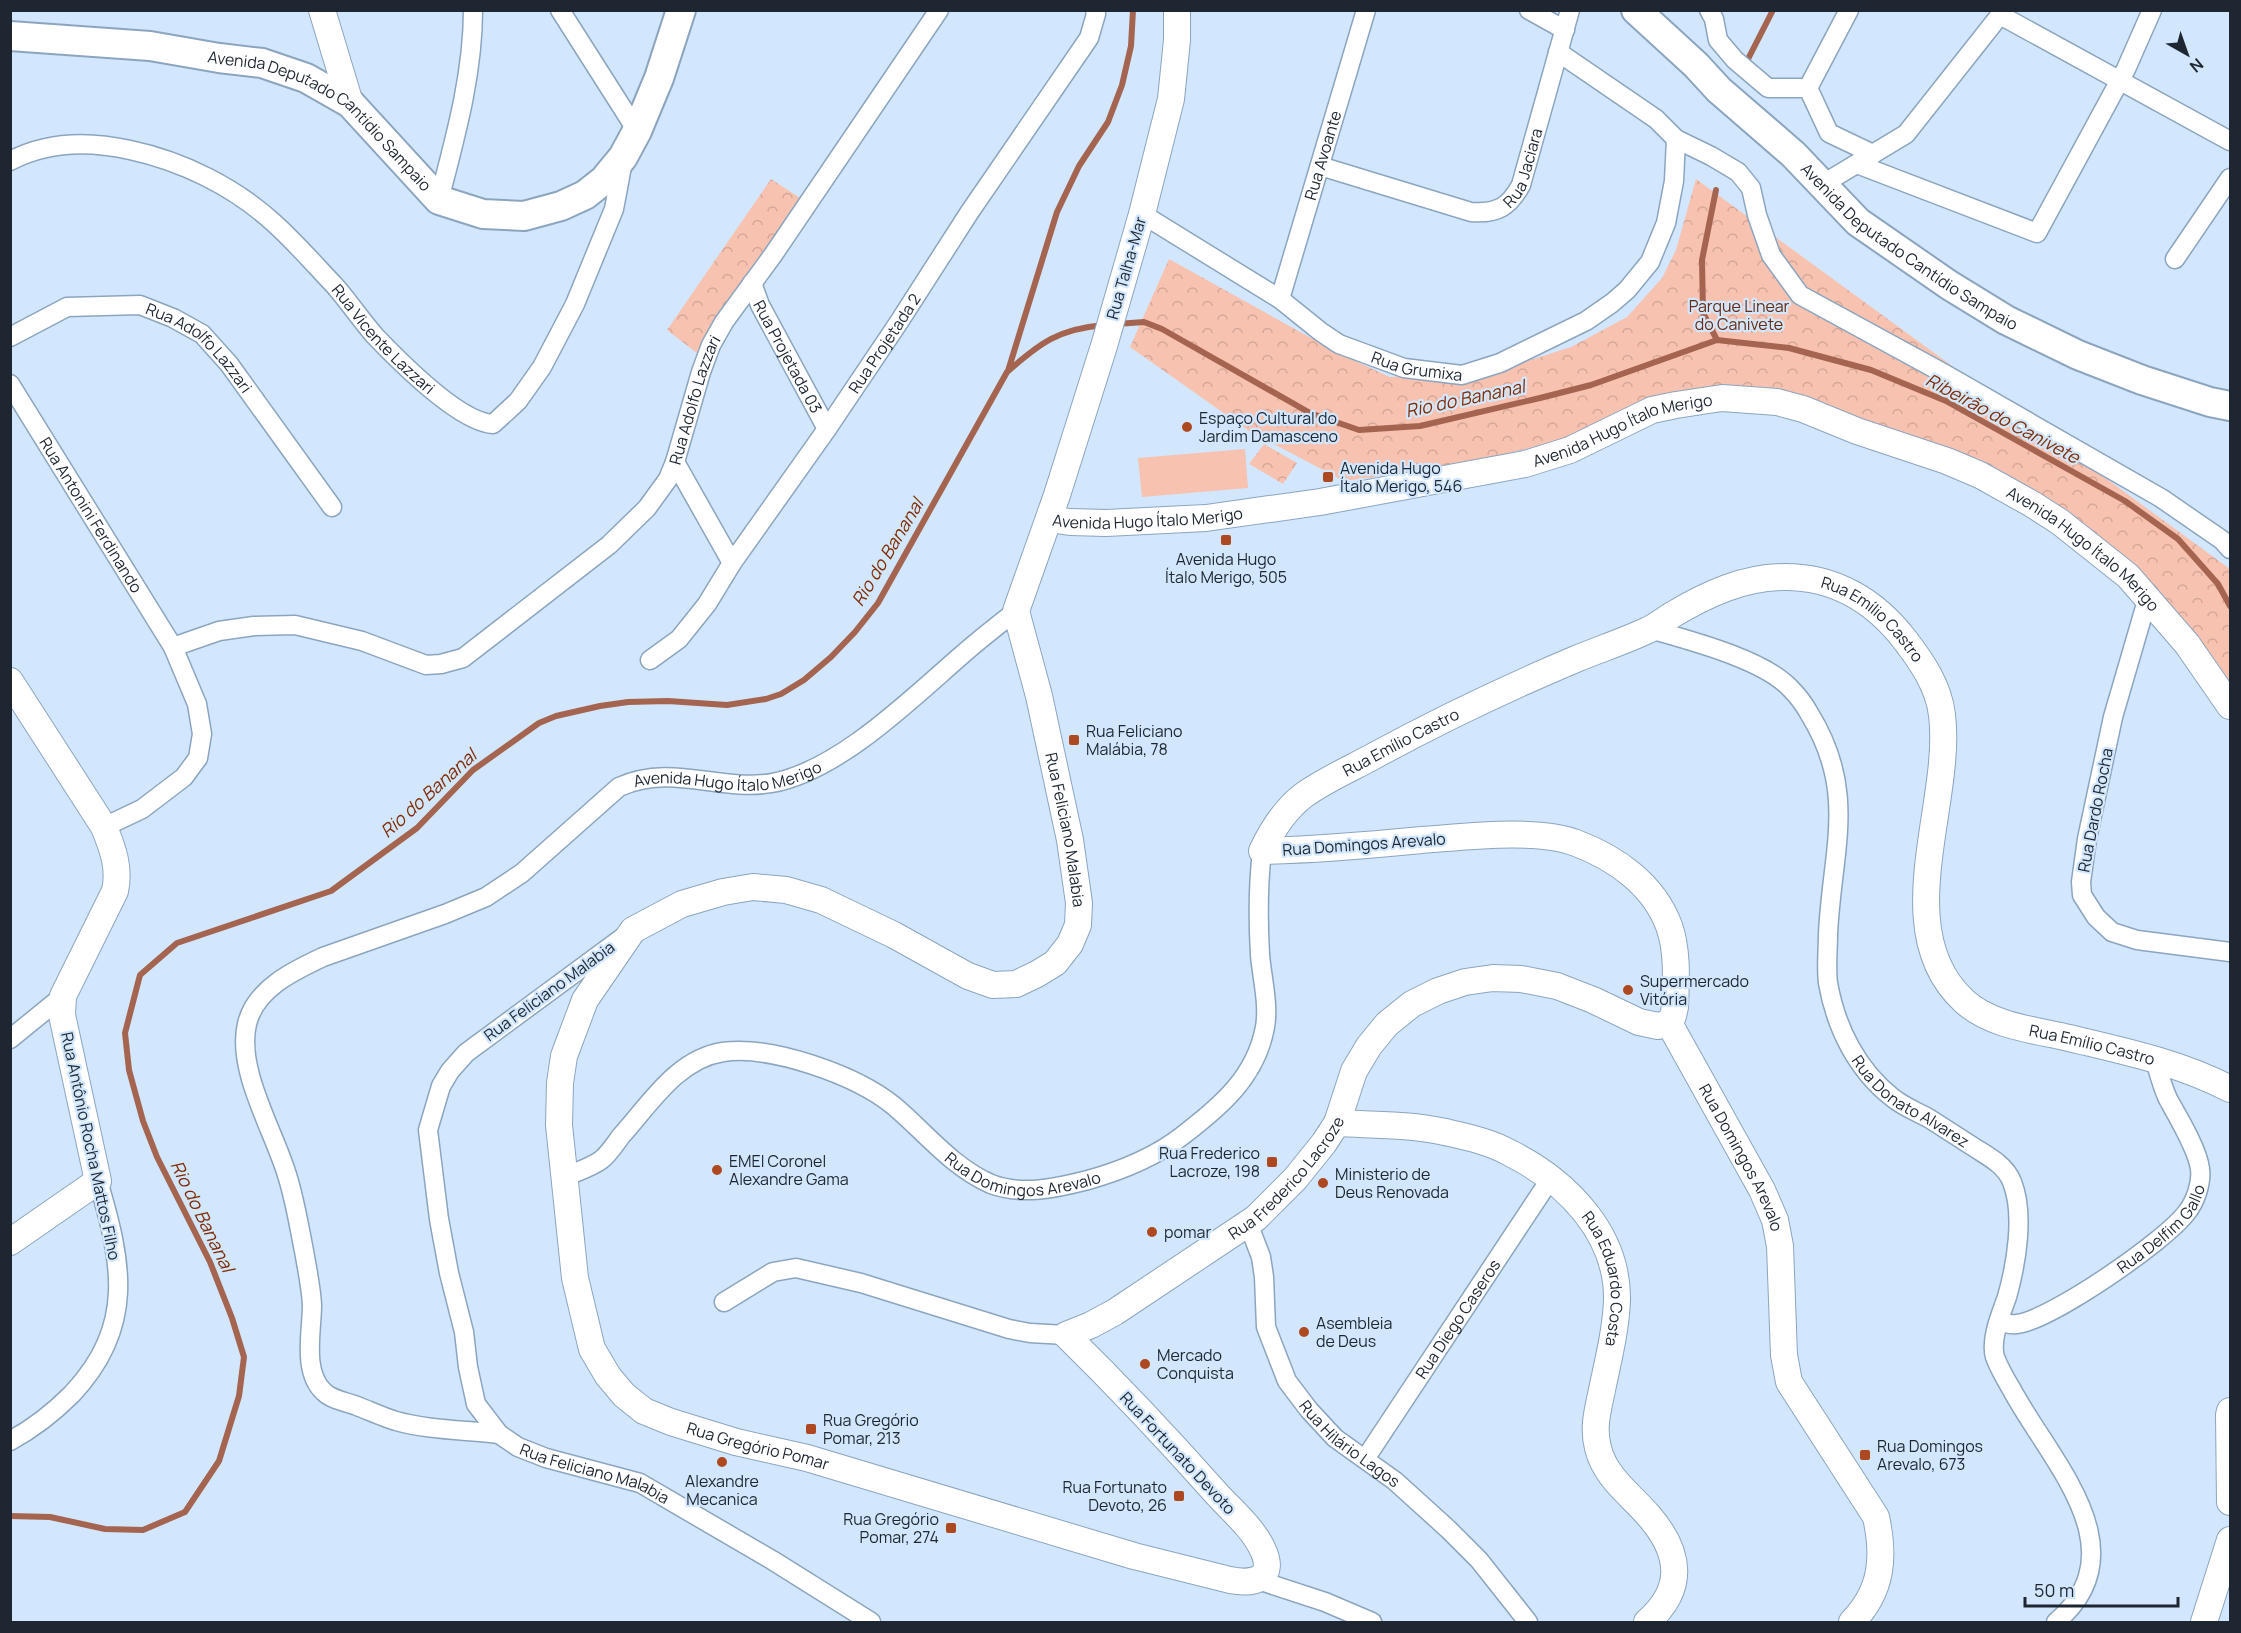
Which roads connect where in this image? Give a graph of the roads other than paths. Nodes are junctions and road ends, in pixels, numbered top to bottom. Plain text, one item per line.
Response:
1 (322, 10) edge
2 (473, 10) edge
3 (560, 10) edge
4 (681, 10) edge
5 (939, 10) edge
6 (1095, 10) edge
7 (1177, 10) edge
8 (1366, 10) edge
9 (1529, 10) edge
10 (1570, 10) edge
11 (1636, 10) edge
12 (1849, 10) edge
13 (2152, 10) edge
14 (1714, 13) edge
15 (2002, 13) edge
16 (1564, 30) junction
17 (10, 36) edge
18 (1558, 52) junction
19 (2120, 81) junction
20 (1808, 88) junction
21 (350, 103) junction
22 (637, 131) junction
23 (2230, 141) edge
24 (1676, 142) junction
25 (1873, 154) junction
26 (623, 157) junction
27 (10, 161) edge
28 (1857, 164) junction
29 (1320, 166) junction
30 (2230, 178) edge
31 (1823, 184) junction
32 (439, 200) junction
33 (1142, 214) junction
34 (2175, 259) dead end
35 (752, 283) junction
36 (1280, 299) junction
37 (10, 337) edge
38 (10, 384) edge
39 (2230, 406) edge
40 (827, 429) junction
41 (675, 462) junction
42 (332, 507) dead end
43 (1049, 519) junction
44 (2230, 549) edge
45 (732, 562) junction
46 (2148, 597) junction
47 (1016, 611) junction
48 (1650, 629) junction
49 (172, 647) junction
50 (650, 660) dead end
51 (10, 681) edge
52 (2230, 706) edge
53 (104, 827) junction
54 (1262, 851) junction
55 (633, 930) junction
56 (2230, 952) edge
57 (63, 996) junction
58 (1669, 1023) junction
59 (10, 1039) edge
60 (2155, 1060) junction
61 (2230, 1089) edge
62 (1336, 1123) junction
63 (563, 1178) junction
64 (1551, 1178) junction
65 (98, 1180) junction
66 (1248, 1223) junction
67 (10, 1242) edge
68 (724, 1302) dead end
69 (1999, 1322) junction
70 (1066, 1335) junction
71 (2230, 1415) edge
72 (499, 1434) junction
73 (10, 1441) edge
74 (1365, 1459) junction
75 (2230, 1502) edge
76 (2230, 1540) edge
77 (1258, 1580) junction
78 (871, 1623) edge
79 (1372, 1623) edge
80 (1528, 1623) edge
81 (1647, 1623) edge
82 (1852, 1623) edge
83 (2056, 1623) edge
84 (2204, 1623) edge

1 - 21 street
2 - 32 street
3 - 22 street
4 - 22 main road, Avenida Deputado Cantídio Sampaio
5 - 35 street, Rua Adolfo Lazzari
6 - 40 street, Rua Projetada 2
7 - 33 street, Rua Talha-Mar
8 - 29 street, Rua Avoante
9 - 16 street
10 - 16 street, Rua Jaciara
11 - 31 main road, Avenida Deputado Cantídio Sampaio
12 - 20 street
13 - 19 street
14 - 20 street
15 - 19 street
15 - 25 street
16 - 18 street, Rua Jaciara
17 - 21 main road, Avenida Deputado Cantídio Sampaio
18 - 24 street
18 - 29 street, Rua Jaciara
19 - 23 street
19 - 28 street
20 - 25 street
21 - 32 main road, Avenida Deputado Cantídio Sampaio
22 - 26 main road, Avenida Deputado Cantídio Sampaio
24 - 36 street, Rua Grumixa
24 - 44 street
25 - 28 street
26 - 27 street, Rua Vicente Lazzari
26 - 32 main road, Avenida Deputado Cantídio Sampaio
28 - 31 street
29 - 36 street, Rua Avoante
30 - 34 street
31 - 39 main road, Avenida Deputado Cantídio Sampaio
33 - 36 street, Rua Grumixa
33 - 43 street, Rua Talha-Mar
35 - 40 street, Rua Projetada 03
35 - 41 street, Rua Adolfo Lazzari
37 - 42 street, Rua Adolfo Lazzari
38 - 49 street, Rua Antonini Ferdinando
40 - 45 street, Rua Projetada 2
41 - 45 street
41 - 49 street, Rua Adolfo Lazzari
43 - 46 street, Avenida Hugo Ítalo Merigo
43 - 47 street, Avenida Hugo Ítalo Merigo
45 - 50 street, Rua Projetada 2
46 - 52 street, Avenida Hugo Ítalo Merigo
46 - 56 street, Rua Dardo Rocha
47 - 55 street, Rua Feliciano Malabia
47 - 72 street, Avenida Hugo Ítalo Merigo
48 - 54 street, Rua Emílio Castro
48 - 60 street, Rua Emílio Castro
48 - 69 street, Rua Donato Alvarez
49 - 53 street, Rua Antonini Ferdinando
51 - 53 street
53 - 57 street, Rua Antônio Rocha Mattos Filho
54 - 58 street, Rua Domingos Arevalo
54 - 63 street, Rua Domingos Arevalo
55 - 63 street, Rua Gregório Pomar
55 - 72 street, Rua Feliciano Malabia
57 - 59 street
57 - 65 street, Rua Antônio Rocha Mattos Filho
58 - 62 street, Rua Frederico Lacroze
58 - 82 street, Rua Domingos Arevalo
60 - 61 street, Rua Emílio Castro
60 - 69 street, Rua Delfim Gallo
62 - 64 street, Rua Eduardo Costa
62 - 66 street, Rua Frederico Lacroze
63 - 77 street, Rua Gregório Pomar
64 - 74 street, Rua Diego Caseros
64 - 81 street, Rua Eduardo Costa
65 - 67 street
65 - 73 street, Rua Antônio Rocha Mattos Filho
66 - 70 street, Rua Frederico Lacroze
66 - 74 street, Rua Hilário Lagos
68 - 70 street, Rua Frederico Lacroze
69 - 83 street, Rua Donato Alvarez
70 - 77 street, Rua Fortunato Devoto
71 - 75 street
72 - 78 street, Rua Feliciano Malabia
74 - 80 street, Rua Hilário Lagos
76 - 84 street
77 - 79 street, Rua Gregório Pomar

